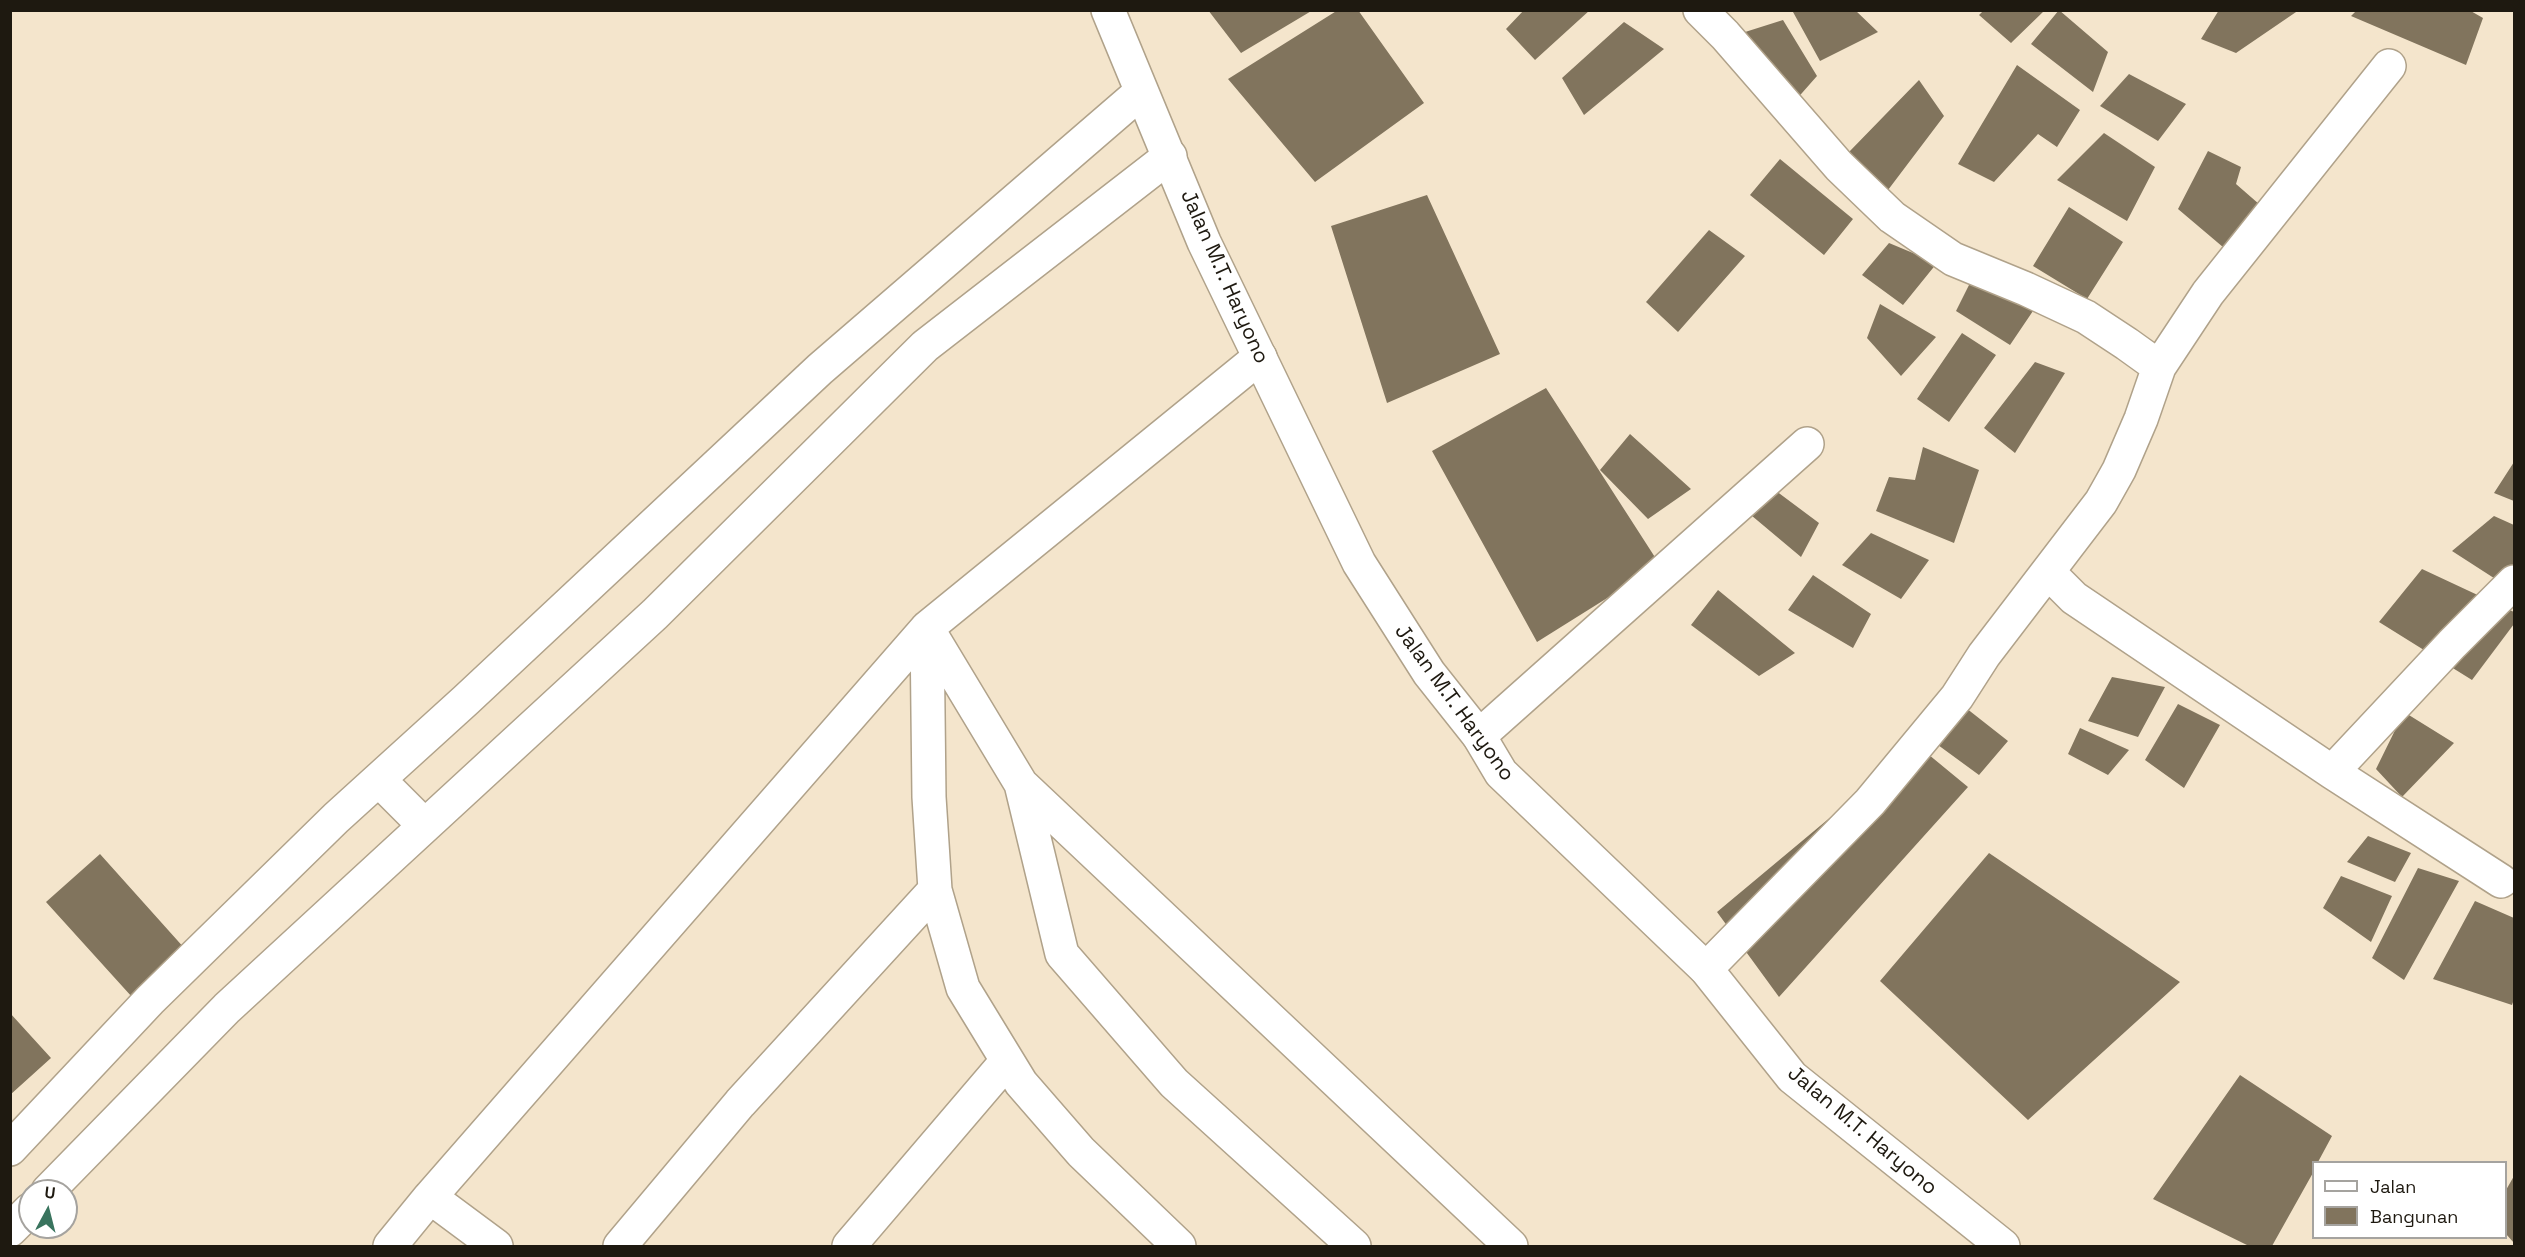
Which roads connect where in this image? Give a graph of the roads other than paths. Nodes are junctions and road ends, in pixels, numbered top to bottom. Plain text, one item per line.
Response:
1 (1108, 10) edge
2 (1700, 10) edge
3 (2389, 66) dead end
4 (1141, 92) junction
5 (1170, 156) junction
6 (1260, 357) junction
7 (2159, 368) junction
8 (1807, 444) dead end
9 (2048, 572) junction
10 (2514, 582) edge
11 (927, 628) junction
12 (1479, 736) junction
13 (2332, 772) junction
14 (379, 780) junction
15 (1021, 784) junction
16 (424, 825) junction
17 (2501, 881) dead end
18 (935, 890) junction
19 (1706, 969) junction
20 (1007, 1061) junction
21 (10, 1149) edge
22 (60, 1179) edge
23 (430, 1197) junction
24 (390, 1246) edge
25 (496, 1246) edge
26 (620, 1246) edge
27 (849, 1246) edge
28 (1179, 1246) edge
29 (1354, 1246) edge
30 (1511, 1246) edge
31 (2003, 1246) edge

1 - 4 main road, Jalan M.T. Haryono
2 - 7 main road
3 - 7 main road
4 - 5 main road, Jalan M.T. Haryono
4 - 14 main road
5 - 6 main road, Jalan M.T. Haryono
5 - 16 main road
6 - 11 main road
6 - 12 main road, Jalan M.T. Haryono
7 - 9 main road
8 - 12 main road
9 - 13 main road
9 - 19 main road
10 - 13 main road
11 - 15 main road
11 - 18 main road
11 - 23 main road
12 - 19 main road, Jalan M.T. Haryono
13 - 17 main road
14 - 16 main road
14 - 21 main road
15 - 29 main road
15 - 30 main road
16 - 22 main road
18 - 20 main road
18 - 26 main road
19 - 31 main road, Jalan M.T. Haryono
20 - 27 main road
20 - 28 main road
23 - 24 main road
23 - 25 main road

